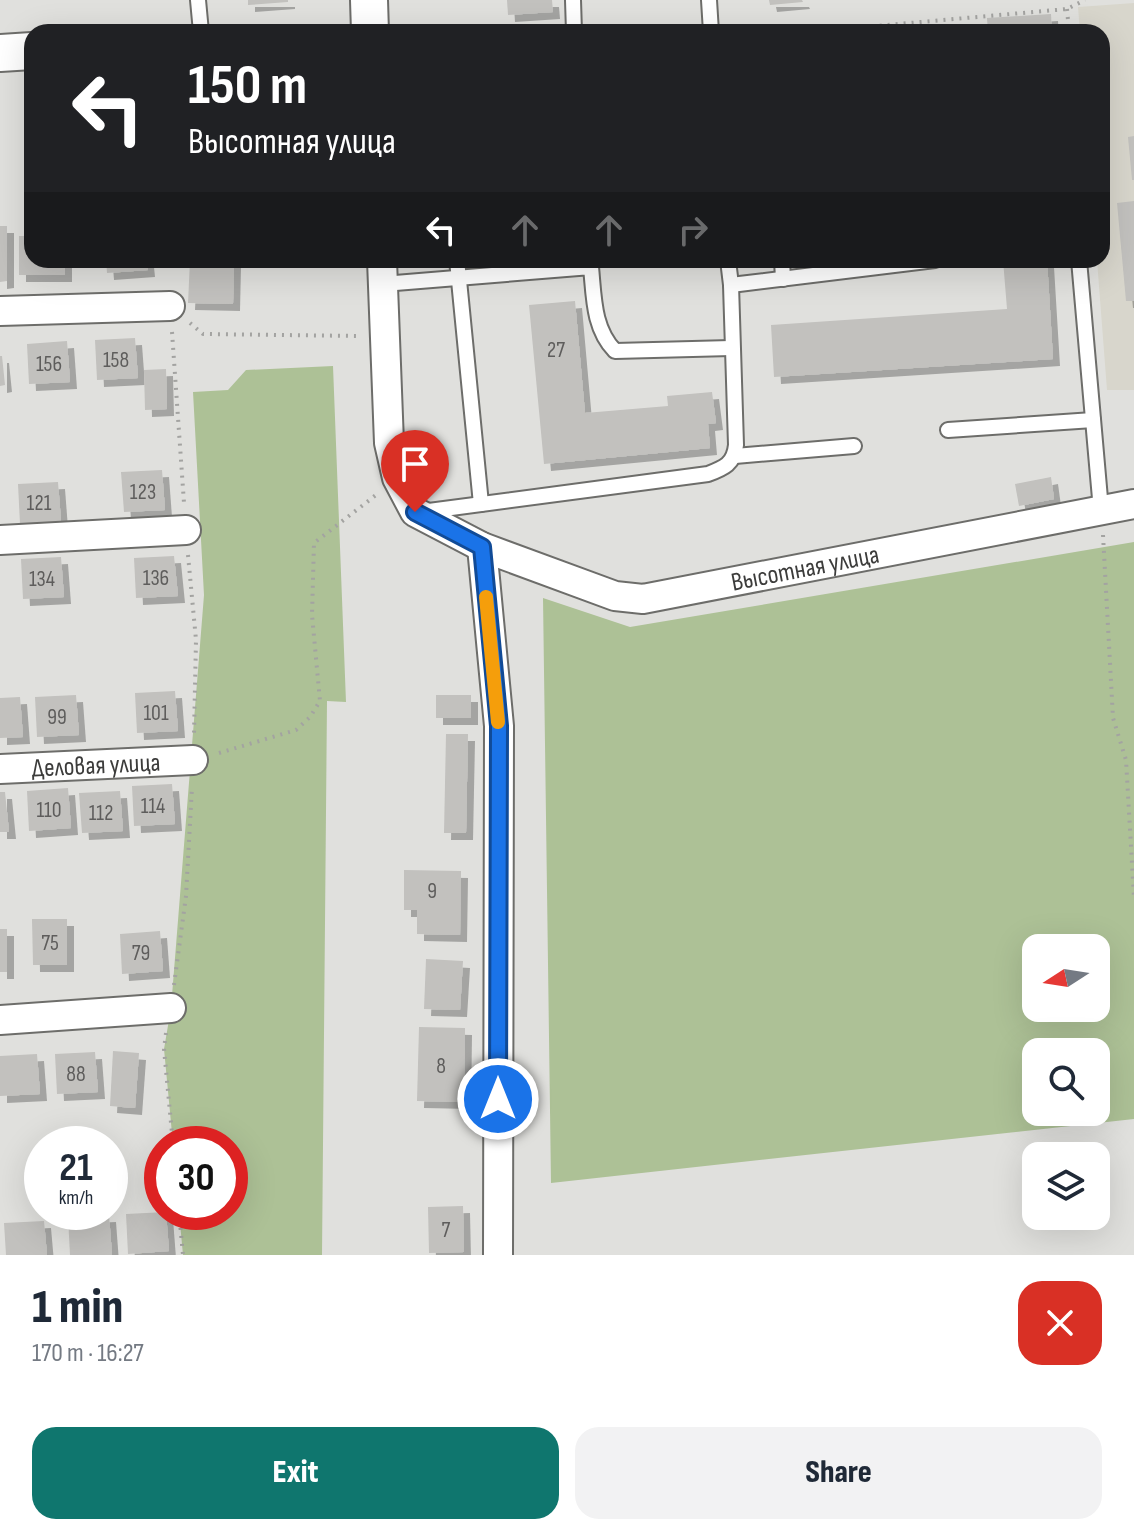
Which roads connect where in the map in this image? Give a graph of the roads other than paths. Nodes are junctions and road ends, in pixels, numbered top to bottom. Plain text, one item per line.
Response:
1 (198, 0) edge
2 (369, 0) edge
3 (573, 0) edge
4 (709, 0) edge
5 (200, 24) edge
6 (370, 24) edge
7 (574, 24) edge
8 (710, 24) edge
9 (24, 52) edge
10 (0, 53) edge
11 (458, 268) edge
12 (553, 268) edge
13 (591, 268) edge
14 (729, 268) edge
15 (782, 268) edge
16 (871, 268) edge
17 (1080, 268) edge
18 (383, 272) edge
19 (459, 278) junction
20 (783, 279) junction
21 (731, 285) junction
22 (170, 306) road end
23 (0, 311) edge
24 (731, 348) junction
25 (1093, 420) junction
26 (948, 430) dead end
27 (854, 446) dead end
28 (735, 456) junction
29 (481, 504) junction
30 (1134, 504) edge
31 (1101, 510) junction
32 (415, 512) junction
33 (186, 530) road end
34 (0, 540) edge
35 (482, 547) junction
36 (193, 760) road end
37 (0, 769) edge
38 (171, 1008) road end
39 (0, 1020) edge
40 (498, 1255) edge

1 - 5 lane
2 - 6 street
3 - 7 lane
4 - 8 lane
9 - 10 street
11 - 19 lane
12 - 19 lane
13 - 24 lane
14 - 21 lane
15 - 20 lane
16 - 20 lane
17 - 25 lane
18 - 19 lane
18 - 32 street
19 - 29 lane
20 - 21 lane
21 - 24 lane
22 - 23 street
24 - 28 lane
25 - 26 lane
25 - 31 lane
27 - 28 lane
28 - 29 lane
29 - 32 lane
30 - 31 street, Высотная улица
31 - 35 street, Высотная улица
32 - 35 street, Высотная улица
33 - 34 street
35 - 40 street
36 - 37 street, Деловая улица
38 - 39 street

